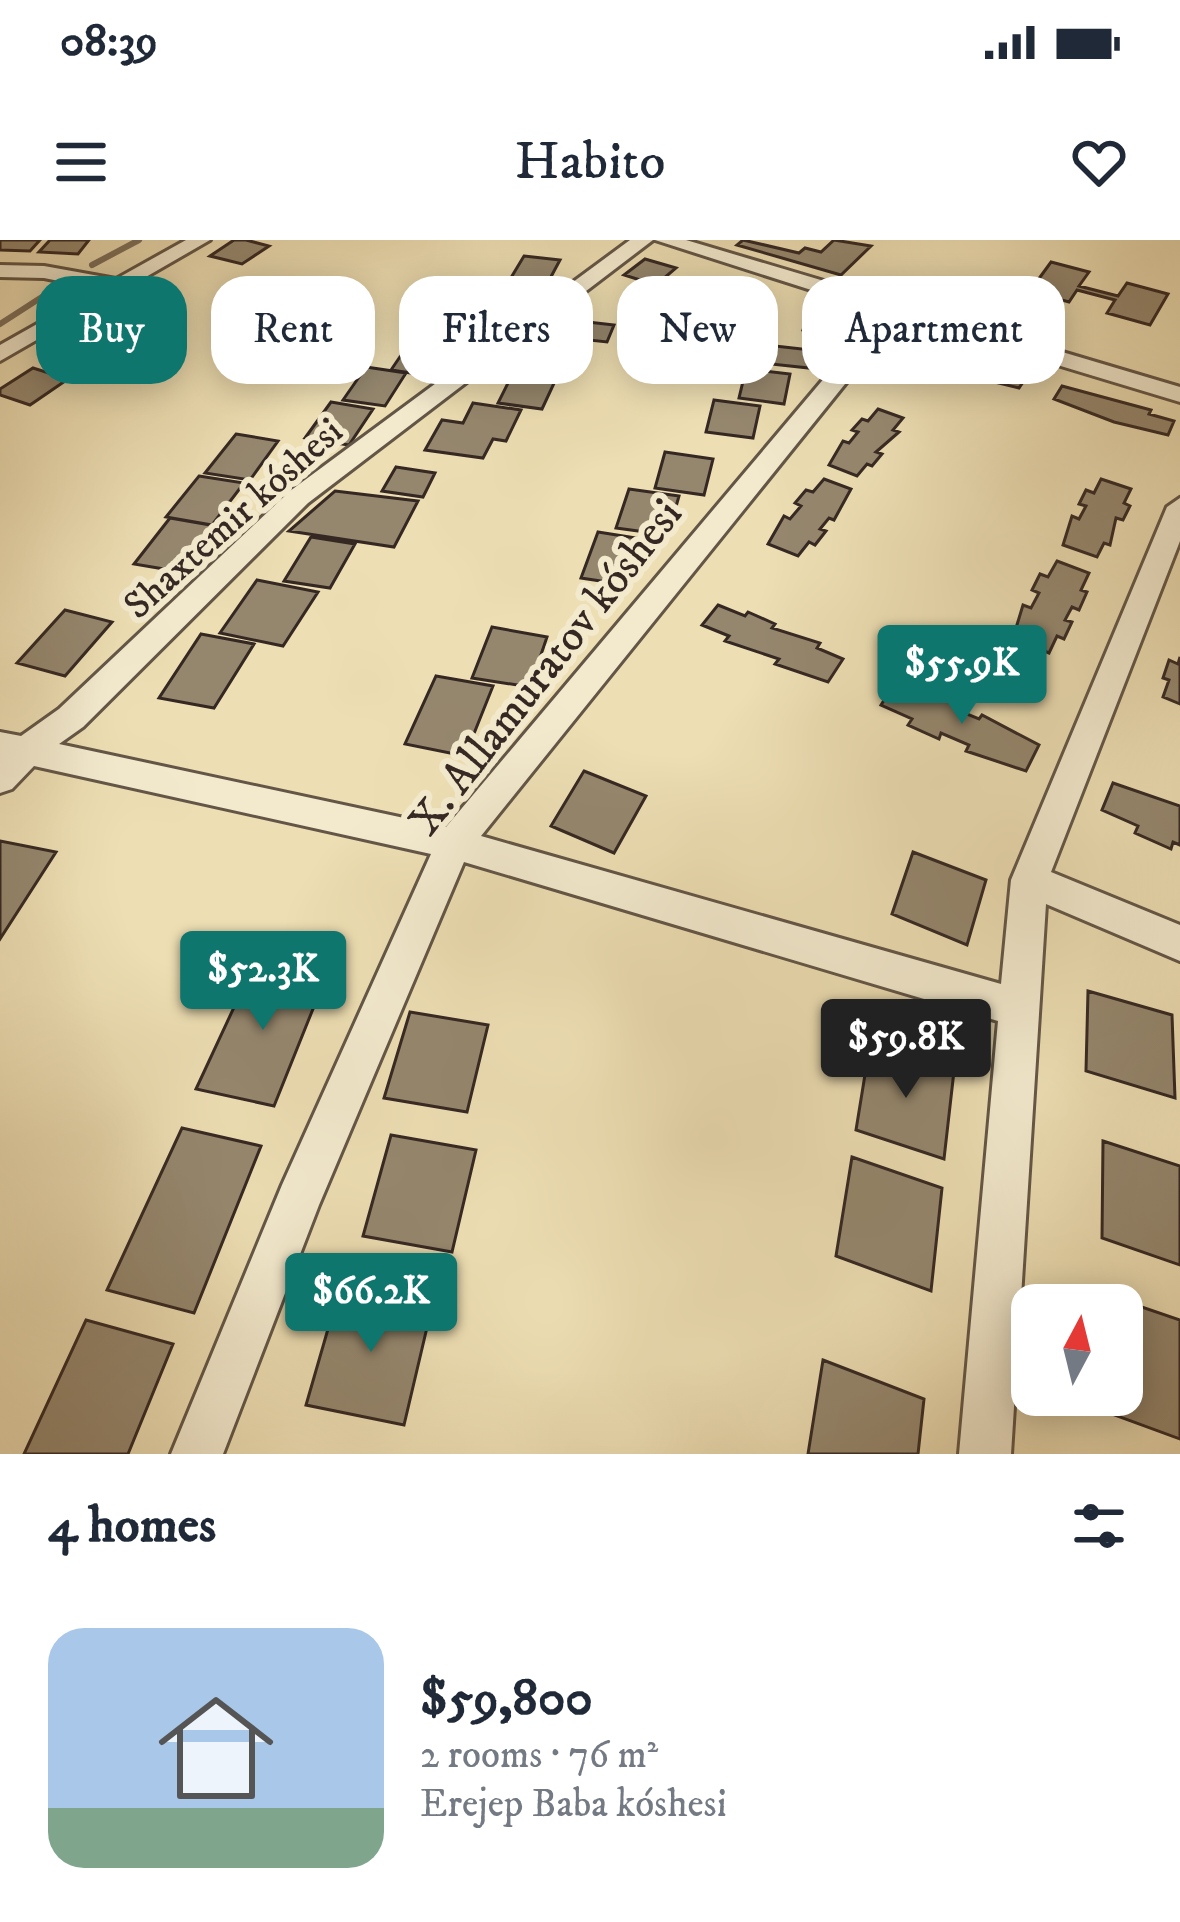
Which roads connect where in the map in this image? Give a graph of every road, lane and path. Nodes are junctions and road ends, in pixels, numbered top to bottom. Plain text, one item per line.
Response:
1 (200, 240) edge
2 (643, 240) edge
3 (664, 240) edge
4 (0, 271) edge
5 (65, 276) edge
6 (137, 276) edge
7 (802, 281) edge
8 (36, 333) edge
9 (0, 354) edge
10 (1065, 360) edge
11 (832, 384) edge
12 (1180, 395) edge
13 (1180, 507) edge
14 (15, 746) edge
15 (0, 779) edge
16 (454, 844) junction
17 (1029, 880) junction
18 (1180, 944) edge
19 (1021, 1010) junction
20 (197, 1454) edge
21 (985, 1454) edge

1 - 6 street
2 - 14 street, Shaxtemir kóshesi
3 - 7 street
4 - 5 street
8 - 9 street
10 - 12 street
11 - 16 street, X. Allamuratov kóshesi
13 - 17 street
14 - 15 street, Shaxtemir kóshesi
14 - 16 street
16 - 19 street
16 - 20 street, X. Allamuratov kóshesi
17 - 18 street
17 - 19 street
19 - 21 street

